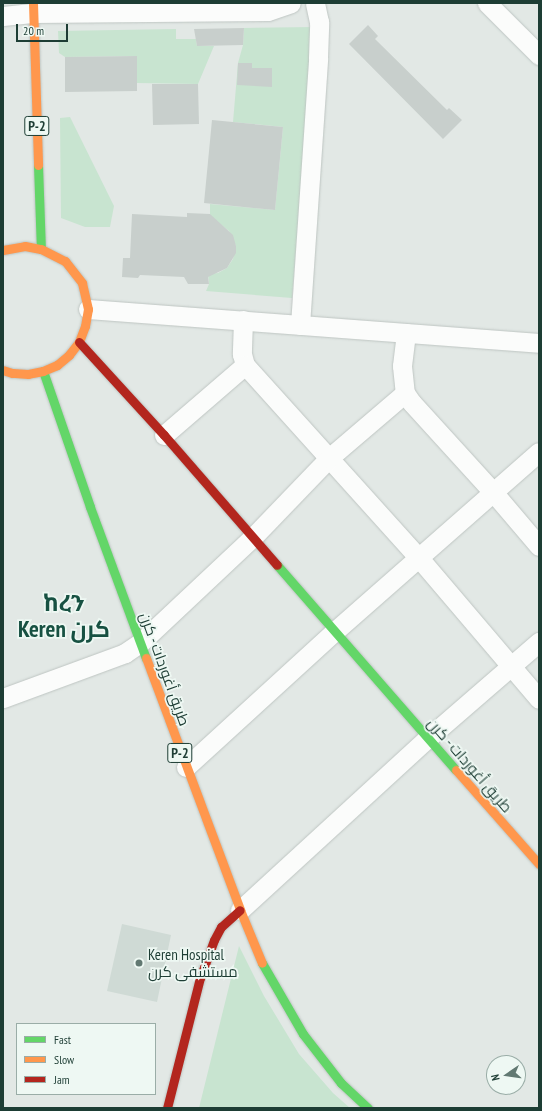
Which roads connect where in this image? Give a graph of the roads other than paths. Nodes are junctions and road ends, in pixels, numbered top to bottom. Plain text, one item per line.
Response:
1 (291, 3) edge
2 (315, 3) edge
3 (487, 3) edge
4 (131, 6) edge
5 (34, 8) edge
6 (3, 16) edge
7 (539, 55) edge
8 (42, 249) junction
9 (3, 250) edge
10 (88, 309) junction
11 (243, 320) junction
12 (300, 325) junction
13 (406, 333) junction
14 (79, 342) junction
15 (539, 343) edge
16 (245, 365) junction
17 (3, 370) edge
18 (42, 371) junction
19 (405, 393) junction
20 (164, 436) junction
21 (539, 452) edge
22 (329, 458) junction
23 (493, 492) junction
24 (253, 537) junction
25 (539, 546) edge
26 (419, 558) junction
27 (335, 630) junction
28 (539, 642) edge
29 (140, 643) junction
30 (510, 667) junction
31 (3, 698) edge
32 (539, 699) edge
33 (428, 738) junction
34 (186, 767) junction
35 (539, 864) edge
36 (240, 910) junction
37 (167, 1108) edge
38 (368, 1108) edge

1 - 4 street
2 - 12 street
3 - 7 street
4 - 5 street
5 - 6 street
5 - 8 main road, P-2
8 - 9 main road
8 - 10 main road
10 - 11 street
10 - 14 main road
11 - 12 street
11 - 16 street
12 - 13 street
13 - 15 street
13 - 19 street
14 - 18 main road
14 - 20 main road, طريق أغوردات - كرن
16 - 20 street
16 - 22 street
17 - 18 main road
18 - 29 main road, طريق أغوردات - كرن / P-2
19 - 22 street
19 - 23 street
20 - 24 main road, طريق أغوردات - كرن
21 - 23 street
22 - 24 street
22 - 26 street
23 - 25 street
23 - 26 street
24 - 27 main road, طريق أغوردات - كرن
24 - 29 street
26 - 27 street
26 - 30 street
27 - 33 main road, طريق أغوردات - كرن
27 - 34 street
28 - 30 street
29 - 31 street
29 - 34 main road, طريق أغوردات - كرن / P-2
30 - 32 street
30 - 33 street
33 - 35 main road, طريق أغوردات - كرن
33 - 36 street
34 - 36 main road, طريق أغوردات - كرن / P-2
36 - 37 main road
36 - 38 main road, طريق أغوردات - كرن / P-2

